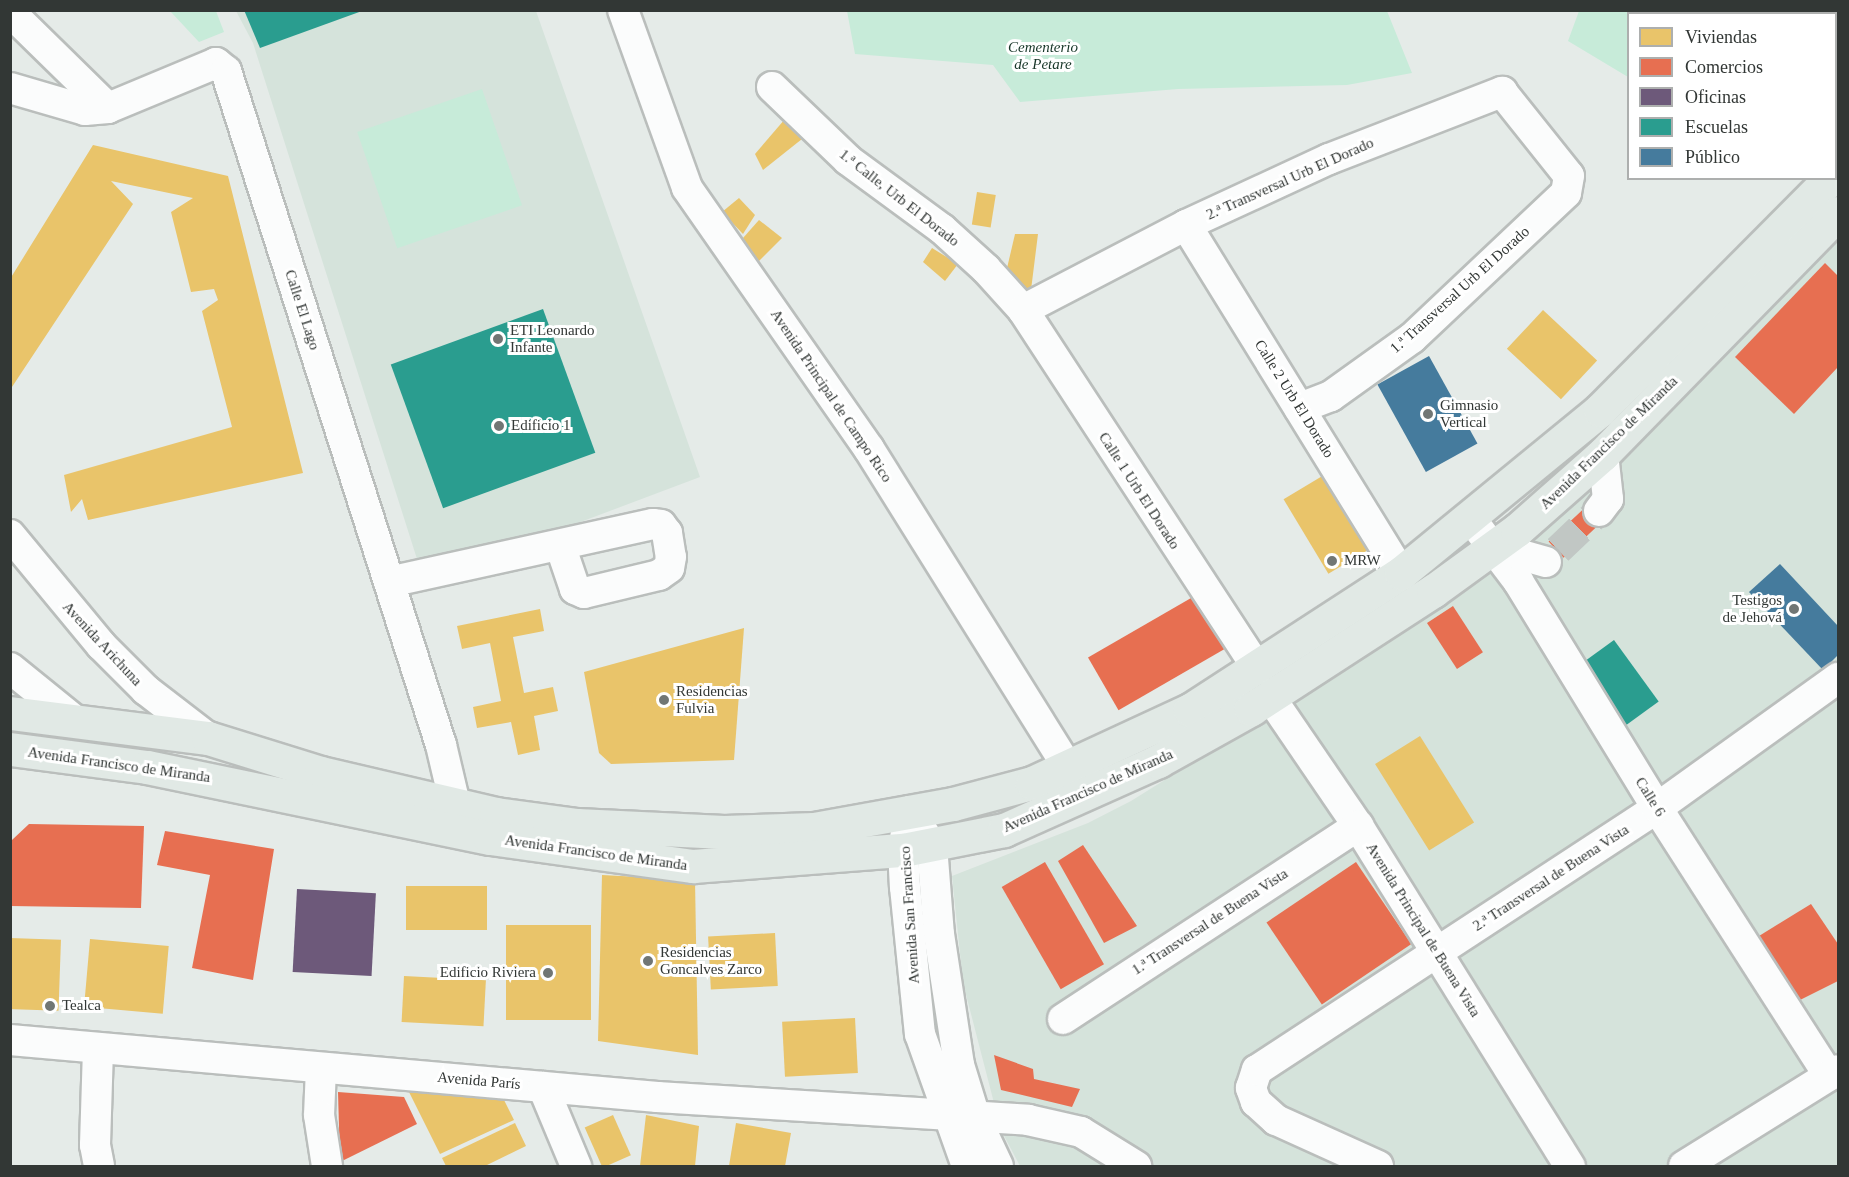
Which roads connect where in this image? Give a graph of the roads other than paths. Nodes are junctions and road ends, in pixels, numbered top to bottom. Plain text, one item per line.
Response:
1 (623, 10) edge
2 (10, 12) edge
3 (772, 87) dead end
4 (10, 88) edge
5 (108, 108) junction
6 (1828, 180) edge
7 (1556, 203) joint
8 (1839, 213) edge
9 (1186, 225) junction
10 (1023, 310) junction
11 (1299, 408) junction
12 (1603, 454) junction
13 (1599, 511) tunnel mouth
14 (1471, 519) junction
15 (10, 535) edge
16 (560, 545) dead end
17 (1493, 547) junction
18 (1401, 573) junction
19 (1518, 581) junction
20 (389, 582) junction
21 (10, 668) edge
22 (1839, 678) edge
23 (1264, 683) junction
24 (10, 712) edge
25 (73, 719) junction
26 (208, 738) junction
27 (10, 749) edge
28 (1068, 768) junction
29 (454, 804) junction
30 (1657, 808) junction
31 (910, 811) junction
32 (1358, 826) junction
33 (918, 848) junction
34 (1438, 953) junction
35 (1063, 1018) dead end
36 (10, 1040) edge
37 (98, 1049) junction
38 (321, 1068) junction
39 (1834, 1073) edge
40 (543, 1087) junction
41 (961, 1116) junction
42 (99, 1167) edge
43 (327, 1167) edge
44 (576, 1167) edge
45 (967, 1167) edge
46 (998, 1167) edge
47 (1136, 1167) edge
48 (1378, 1167) edge
49 (1570, 1167) edge
50 (1684, 1167) edge

1 - 28 street, Avenida Principal de Campo Rico
2 - 5 street
3 - 10 street, 1.ª Calle, Urb El Dorado
4 - 5 street
5 - 20 street, Calle El Lago
6 - 14 main road, Avenida Francisco de Miranda
7 - 9 street, 2.ª Transversal Urb El Dorado
7 - 11 street, 1.ª Transversal Urb El Dorado
8 - 12 main road, Avenida Francisco de Miranda
9 - 10 street, 2.ª Transversal Urb El Dorado
9 - 11 street, Calle 2 Urb El Dorado
10 - 23 street, Calle 1 Urb El Dorado
11 - 18 street, Calle 2 Urb El Dorado
12 - 13 street
12 - 17 main road, Avenida Francisco de Miranda
14 - 17 street, Calle 6
14 - 18 main road, Avenida Francisco de Miranda
15 - 26 street, Avenida Arichuna
16 - 20 street
17 - 19 street, Calle 6
17 - 19 street
17 - 23 main road, Avenida Francisco de Miranda
18 - 23 main road, Avenida Francisco de Miranda
19 - 30 street, Calle 6
20 - 29 street, Calle El Lago
21 - 25 street
22 - 30 street, 2.ª Transversal de Buena Vista
23 - 28 main road, Avenida Francisco de Miranda
23 - 32 street, Avenida Principal de Buena Vista
23 - 33 main road, Avenida Francisco de Miranda
24 - 25 main road, Avenida Francisco de Miranda
25 - 26 main road, Avenida Francisco de Miranda
26 - 29 main road, Avenida Francisco de Miranda
27 - 33 main road, Avenida Francisco de Miranda
28 - 31 main road, Avenida Francisco de Miranda
29 - 31 main road, Avenida Francisco de Miranda
30 - 34 street, 2.ª Transversal de Buena Vista
30 - 39 street, Calle 6
31 - 33 street, Avenida San Francisco
32 - 34 street, Avenida Principal de Buena Vista
32 - 35 street, 1.ª Transversal de Buena Vista
33 - 41 street, Avenida San Francisco
34 - 48 street, 2.ª Transversal de Buena Vista
34 - 49 street, Avenida Principal de Buena Vista
36 - 37 street, Avenida París
37 - 38 street, Avenida París
37 - 42 street
38 - 40 street, Avenida París
38 - 43 street
39 - 50 street
40 - 41 street, Avenida París
40 - 44 street
41 - 45 street, Avenida San Francisco
41 - 46 street, Avenida San Francisco
41 - 47 street, Avenida París

